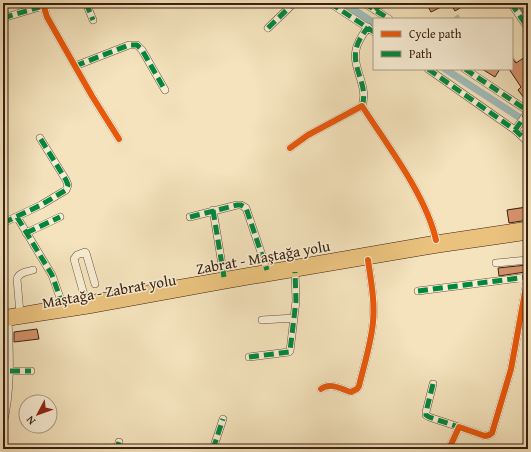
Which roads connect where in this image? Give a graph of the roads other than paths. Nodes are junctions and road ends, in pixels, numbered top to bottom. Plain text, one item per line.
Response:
1 (53, 3) edge
2 (86, 3) edge
3 (294, 3) edge
4 (330, 3) edge
5 (364, 3) edge
6 (383, 3) edge
7 (511, 3) edge
8 (523, 3) edge
9 (44, 7) junction
10 (375, 10) junction
11 (528, 10) edge
12 (3, 18) edge
13 (387, 18) edge
14 (93, 20) dead end
15 (268, 28) dead end
16 (528, 28) edge
17 (371, 30) edge
18 (75, 66) junction
19 (429, 70) edge
20 (466, 70) edge
21 (165, 90) dead end
22 (362, 106) junction
23 (528, 111) edge
24 (515, 130) junction
25 (40, 138) dead end
26 (119, 139) dead end
27 (528, 142) edge
28 (290, 148) dead end
29 (213, 210) junction
30 (17, 217) junction
31 (60, 217) dead end
32 (190, 217) dead end
33 (3, 223) edge
34 (528, 226) edge
35 (26, 233) junction
36 (528, 235) edge
37 (436, 240) junction
38 (368, 260) junction
39 (528, 260) edge
40 (496, 263) dead end
41 (33, 270) dead end
42 (267, 270) junction
43 (295, 272) junction
44 (528, 277) edge
45 (224, 278) junction
46 (95, 284) dead end
47 (418, 291) dead end
48 (86, 302) junction
49 (62, 306) junction
50 (20, 313) junction
51 (294, 318) junction
52 (5, 320) edge
53 (262, 320) dead end
54 (248, 357) dead end
55 (10, 371) junction
56 (31, 371) dead end
57 (433, 384) dead end
58 (321, 389) dead end
59 (223, 419) dead end
60 (3, 425) edge
61 (459, 427) junction
62 (213, 449) edge
63 (449, 449) edge

1 - 9 street
2 - 14 street
3 - 15 street
4 - 17 street
5 - 10 street
6 - 10 street
7 - 16 street
8 - 11 street
9 - 12 street
9 - 18 street
10 - 13 street
17 - 22 street
18 - 21 street
18 - 26 street
19 - 24 street
20 - 23 street
22 - 28 street
22 - 37 street
23 - 24 street
24 - 27 street
25 - 30 street
29 - 32 street
29 - 42 street
29 - 45 street
30 - 33 street
30 - 35 street
31 - 35 street
34 - 37 main road, Zabrat - Maştağa yolu
35 - 49 street
36 - 38 main road, Maştağa - Zabrat yolu
37 - 42 main road, Zabrat - Maştağa yolu
38 - 43 main road, Maştağa - Zabrat yolu
38 - 58 street
39 - 40 street
41 - 50 street
42 - 45 main road, Zabrat - Maştağa yolu
43 - 51 street
43 - 52 main road, Maştağa - Zabrat yolu
44 - 47 street
44 - 61 street
45 - 48 main road, Zabrat - Maştağa yolu
46 - 48 street
48 - 49 main road, Zabrat - Maştağa yolu
49 - 50 main road, Zabrat - Maştağa yolu
50 - 52 main road, Zabrat - Maştağa yolu
51 - 53 street
51 - 54 street
52 - 55 street
55 - 56 street
55 - 60 street
57 - 61 street
59 - 62 street
61 - 63 street

